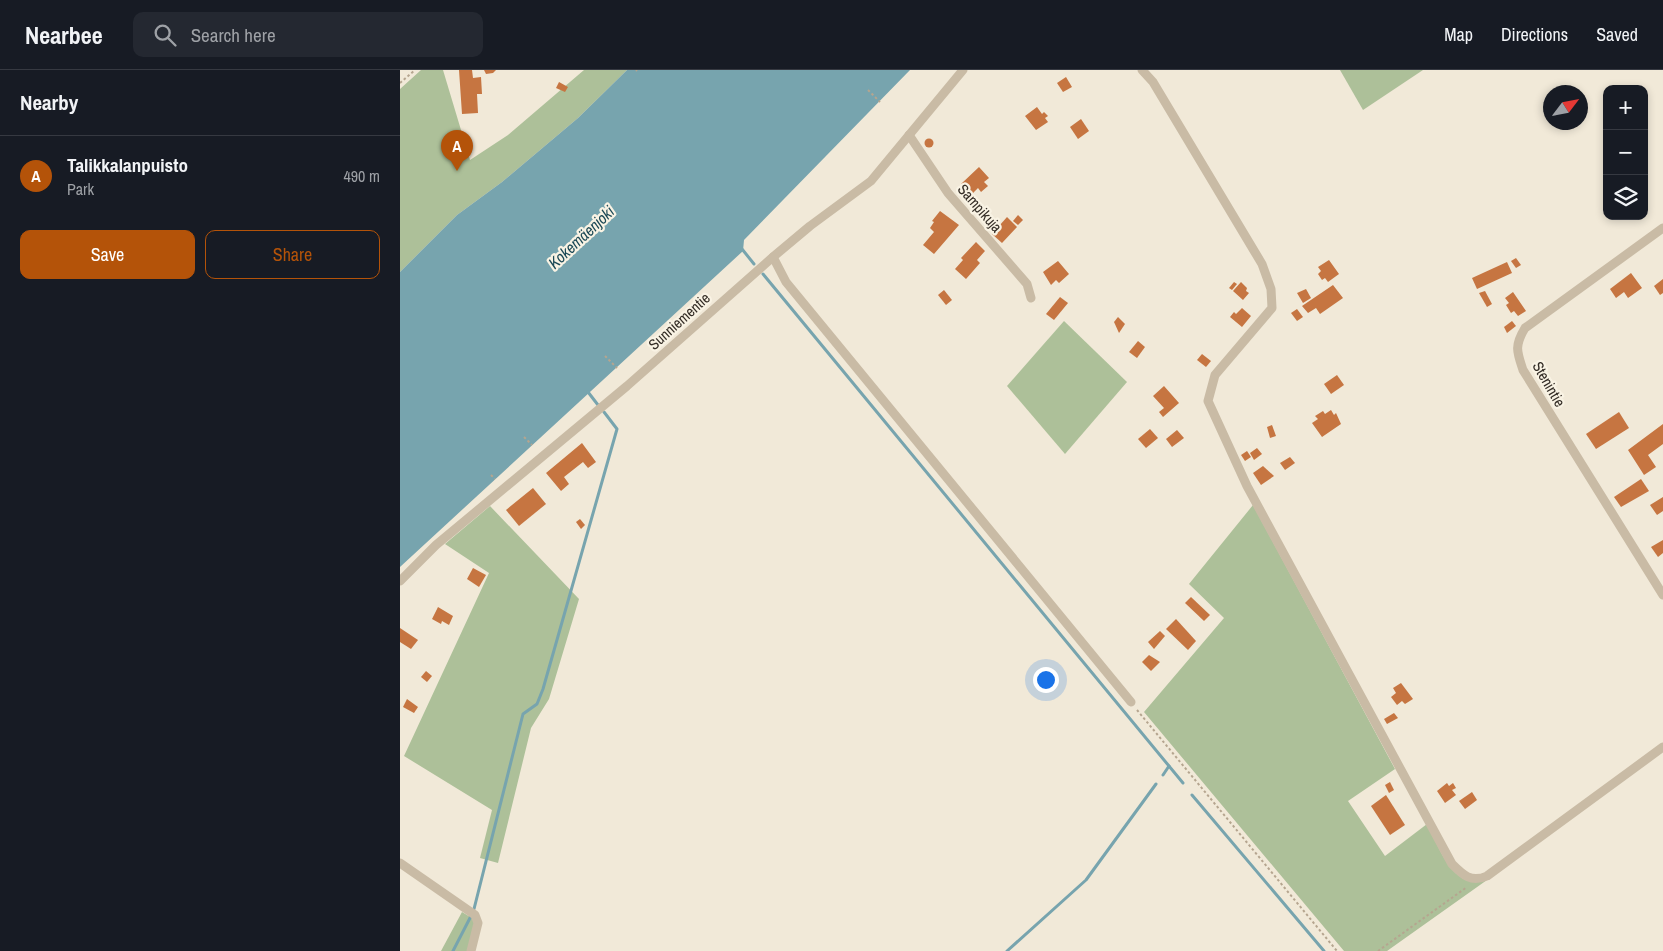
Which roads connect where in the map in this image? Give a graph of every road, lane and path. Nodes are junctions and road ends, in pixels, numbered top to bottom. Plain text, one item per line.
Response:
1 (415, 70) edge
2 (963, 70) edge
3 (1142, 70) edge
4 (400, 83) edge
5 (868, 90) dead end
6 (880, 102) dead end
7 (909, 135) junction
8 (1663, 228) edge
9 (773, 257) junction
10 (1030, 298) dead end
11 (605, 356) dead end
12 (617, 368) dead end
13 (524, 437) dead end
14 (532, 446) dead end
15 (492, 475) dead end
16 (495, 479) dead end
17 (400, 581) edge
18 (1663, 595) edge
19 (1131, 702) joint
20 (1663, 747) edge
21 (400, 863) edge
22 (1478, 880) junction
23 (471, 951) edge
24 (1337, 951) edge
25 (1378, 951) edge

1 - 4 path
2 - 7 street, Sunniementie
3 - 22 street
5 - 6 path
7 - 9 street, Sunniementie
7 - 10 street, Sampikuja
8 - 18 street, Stenintie
9 - 17 street, Sunniementie
9 - 19 street
11 - 12 path
13 - 14 path
15 - 16 path
19 - 24 path
20 - 22 street
21 - 23 street
22 - 25 path

